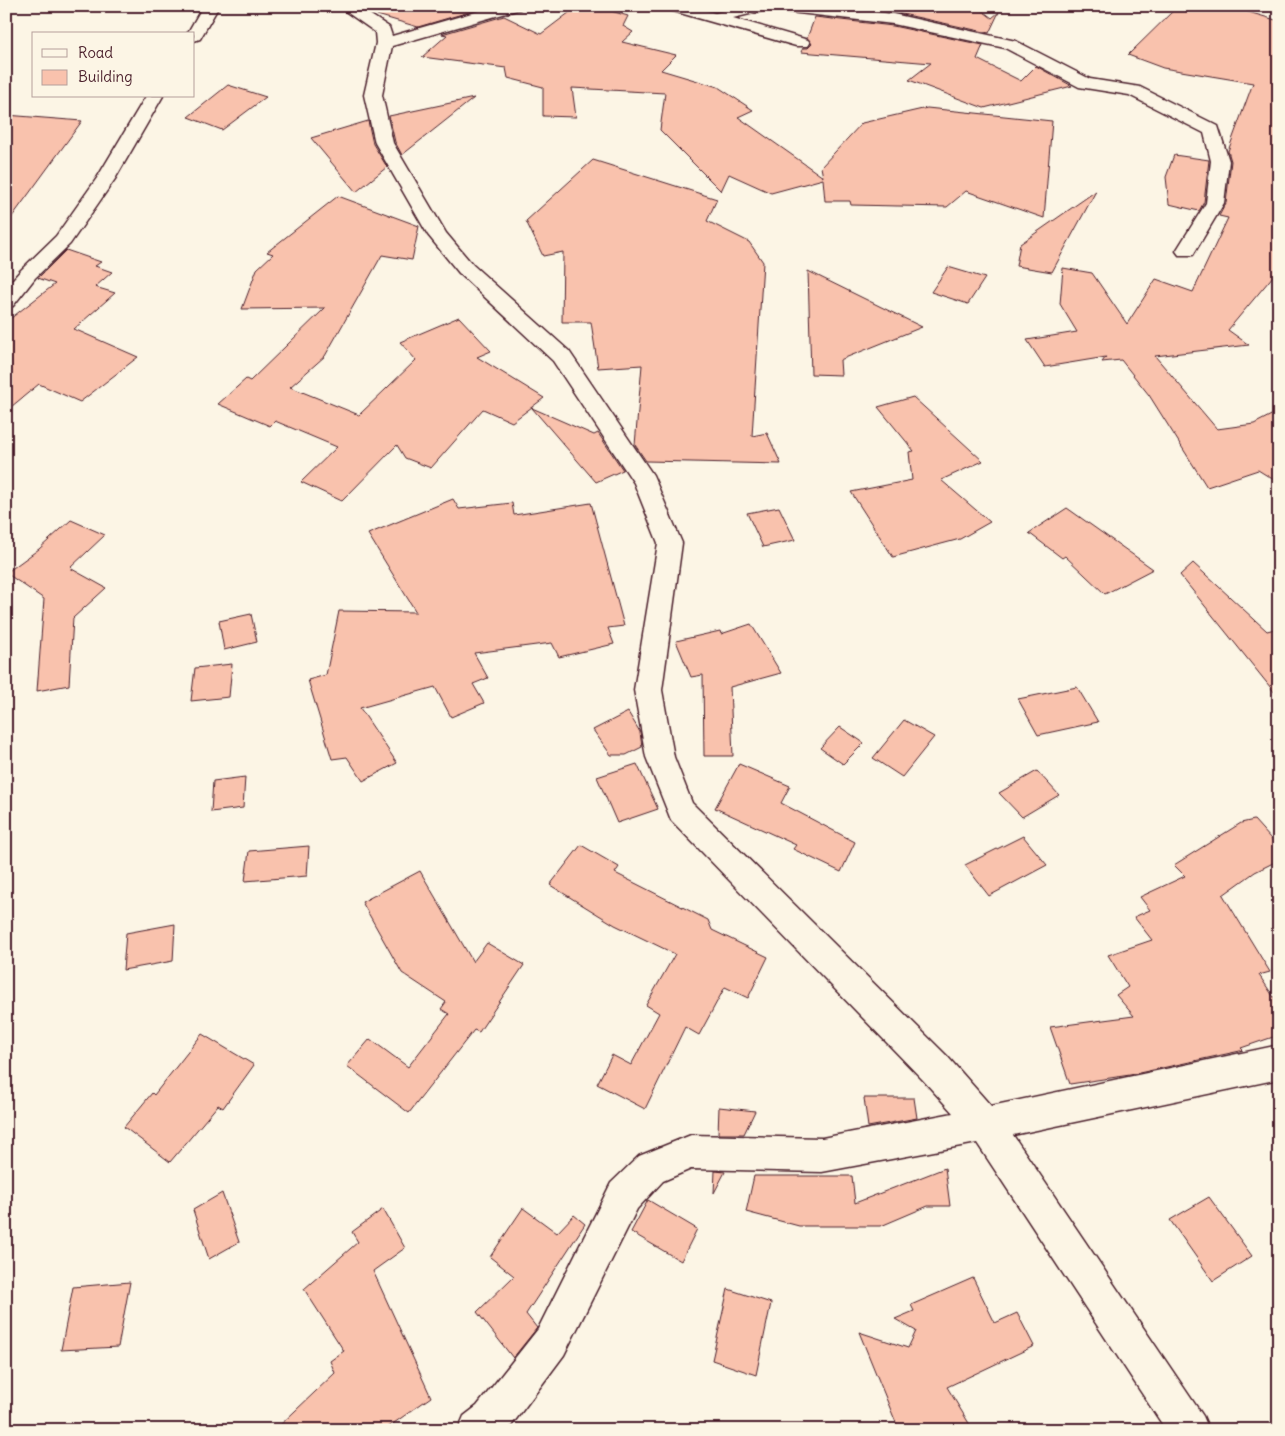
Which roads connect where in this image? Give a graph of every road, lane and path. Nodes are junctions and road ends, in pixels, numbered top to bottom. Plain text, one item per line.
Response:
1 (211, 6) edge
2 (346, 6) edge
3 (514, 6) edge
4 (672, 6) edge
5 (765, 6) edge
6 (781, 6) edge
7 (714, 18) junction
8 (195, 34) edge
9 (802, 43) dead end
10 (384, 44) junction
11 (154, 98) edge
12 (1186, 251) dead end
13 (6, 300) edge
14 (1279, 1062) edge
15 (986, 1124) junction
16 (478, 1430) edge
17 (1189, 1430) edge

1 - 8 street
2 - 10 street
3 - 10 street
4 - 7 street
5 - 7 street
6 - 12 street
7 - 9 street
10 - 15 street
11 - 13 street
14 - 15 street
15 - 16 street
15 - 17 street

